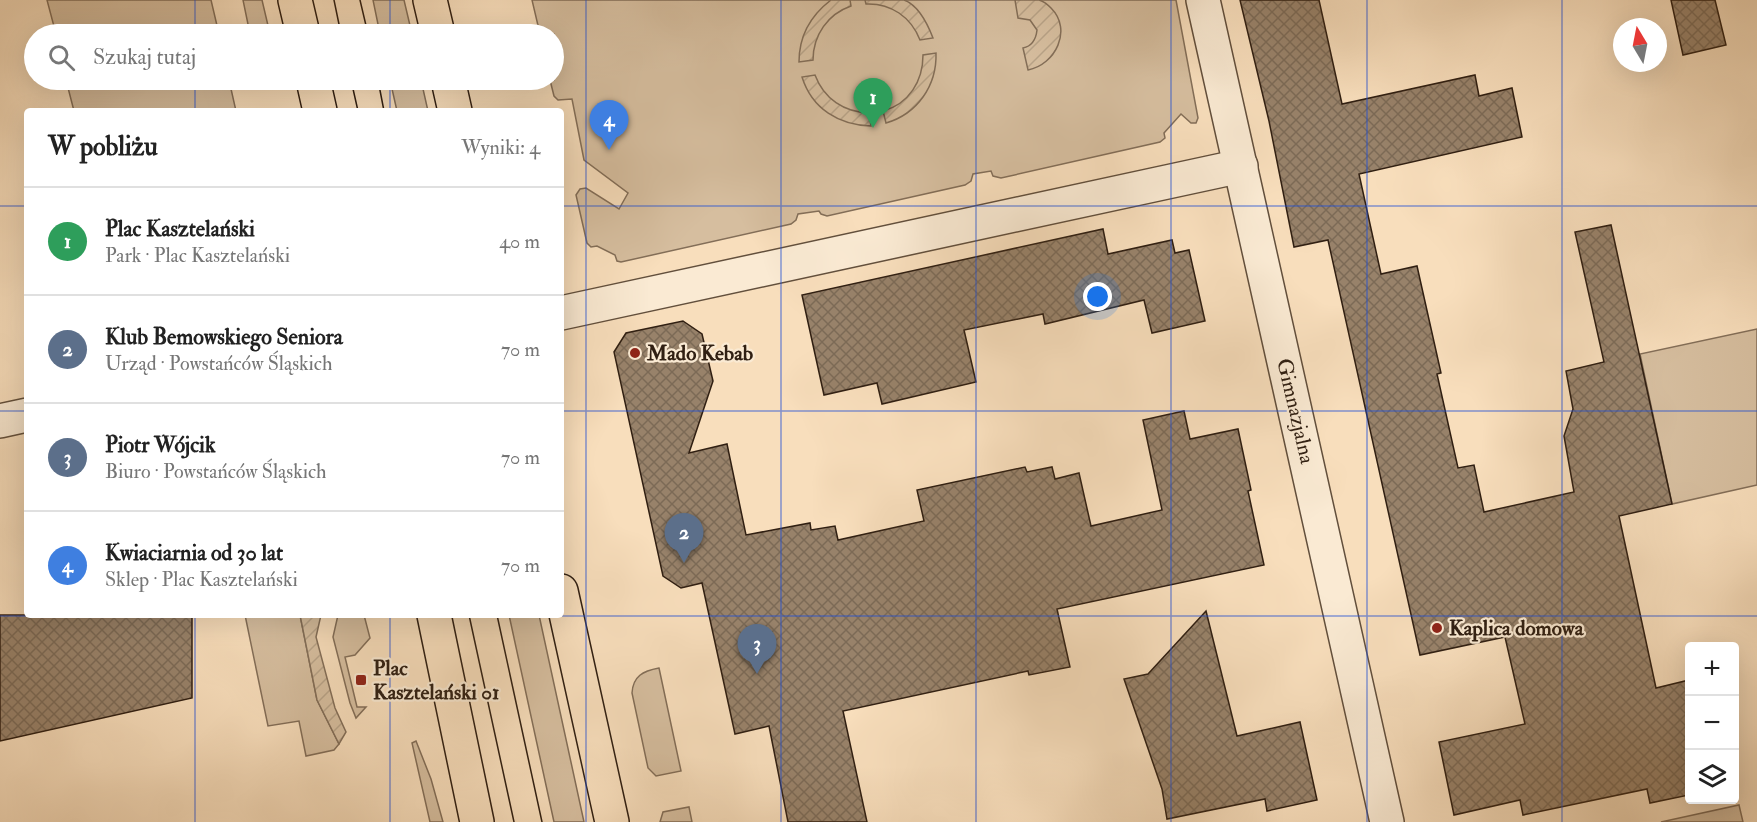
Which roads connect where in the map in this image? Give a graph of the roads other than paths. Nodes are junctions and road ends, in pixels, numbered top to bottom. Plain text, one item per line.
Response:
1 (295, 0) edge
2 (430, 0) edge
3 (1203, 0) edge
4 (301, 24) edge
5 (436, 24) edge
6 (315, 90) edge
7 (450, 90) edge
8 (319, 108) edge
9 (454, 108) edge
10 (1241, 166) junction
11 (564, 312) edge
12 (24, 416) edge
13 (0, 421) edge
14 (564, 605) edge
15 (435, 618) edge
16 (477, 822) edge
17 (612, 822) edge
18 (1388, 822) edge

1 - 4 main road
2 - 5 main road
3 - 10 street, Gimnazjalna
6 - 8 main road
7 - 9 main road
10 - 11 street
10 - 18 street, Gimnazjalna
12 - 13 street
14 - 17 main road
15 - 16 main road

